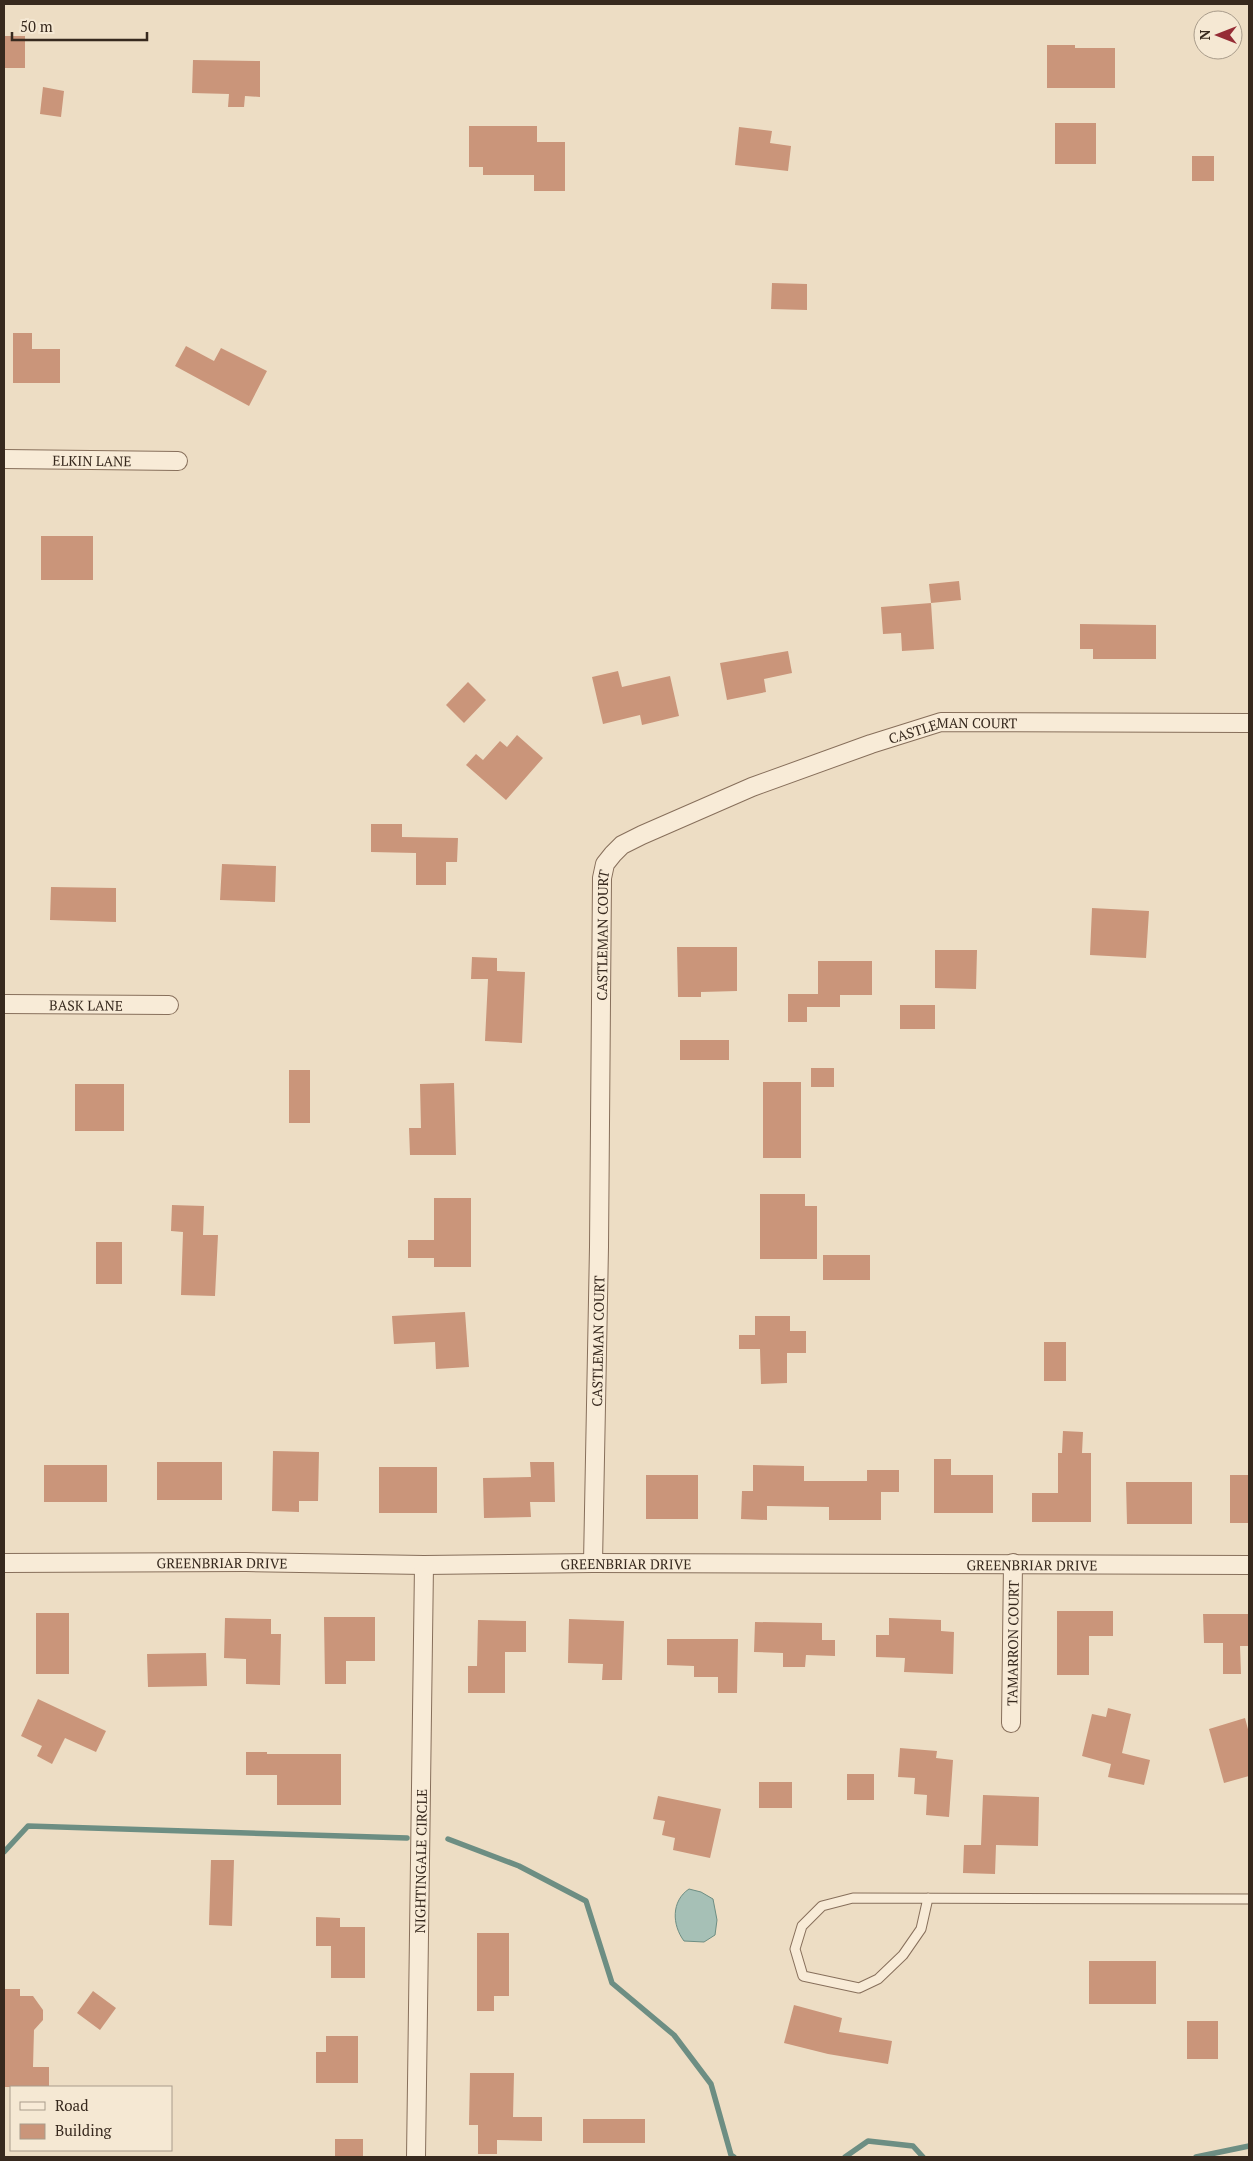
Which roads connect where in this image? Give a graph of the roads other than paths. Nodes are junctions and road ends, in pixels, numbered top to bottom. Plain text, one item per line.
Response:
1 (4, 459) edge
2 (178, 461) dead end
3 (1249, 723) edge
4 (4, 1004) edge
5 (169, 1005) dead end
6 (4, 1563) edge
7 (593, 1563) junction
8 (1013, 1563) junction
9 (424, 1565) junction
10 (1249, 1565) edge
11 (1010, 1723) dead end
12 (928, 1898) junction
13 (1249, 1899) edge
14 (416, 2157) edge

1 - 2 street, ELKIN LANE
3 - 7 street, CASTLEMAN COURT
4 - 5 street, BASK LANE
6 - 9 street, GREENBRIAR DRIVE
7 - 8 street, GREENBRIAR DRIVE
7 - 9 street, GREENBRIAR DRIVE
8 - 10 street, GREENBRIAR DRIVE
8 - 11 street, TAMARRON COURT
9 - 14 street, NIGHTINGALE CIRCLE
12 - 12 lane
12 - 13 lane

